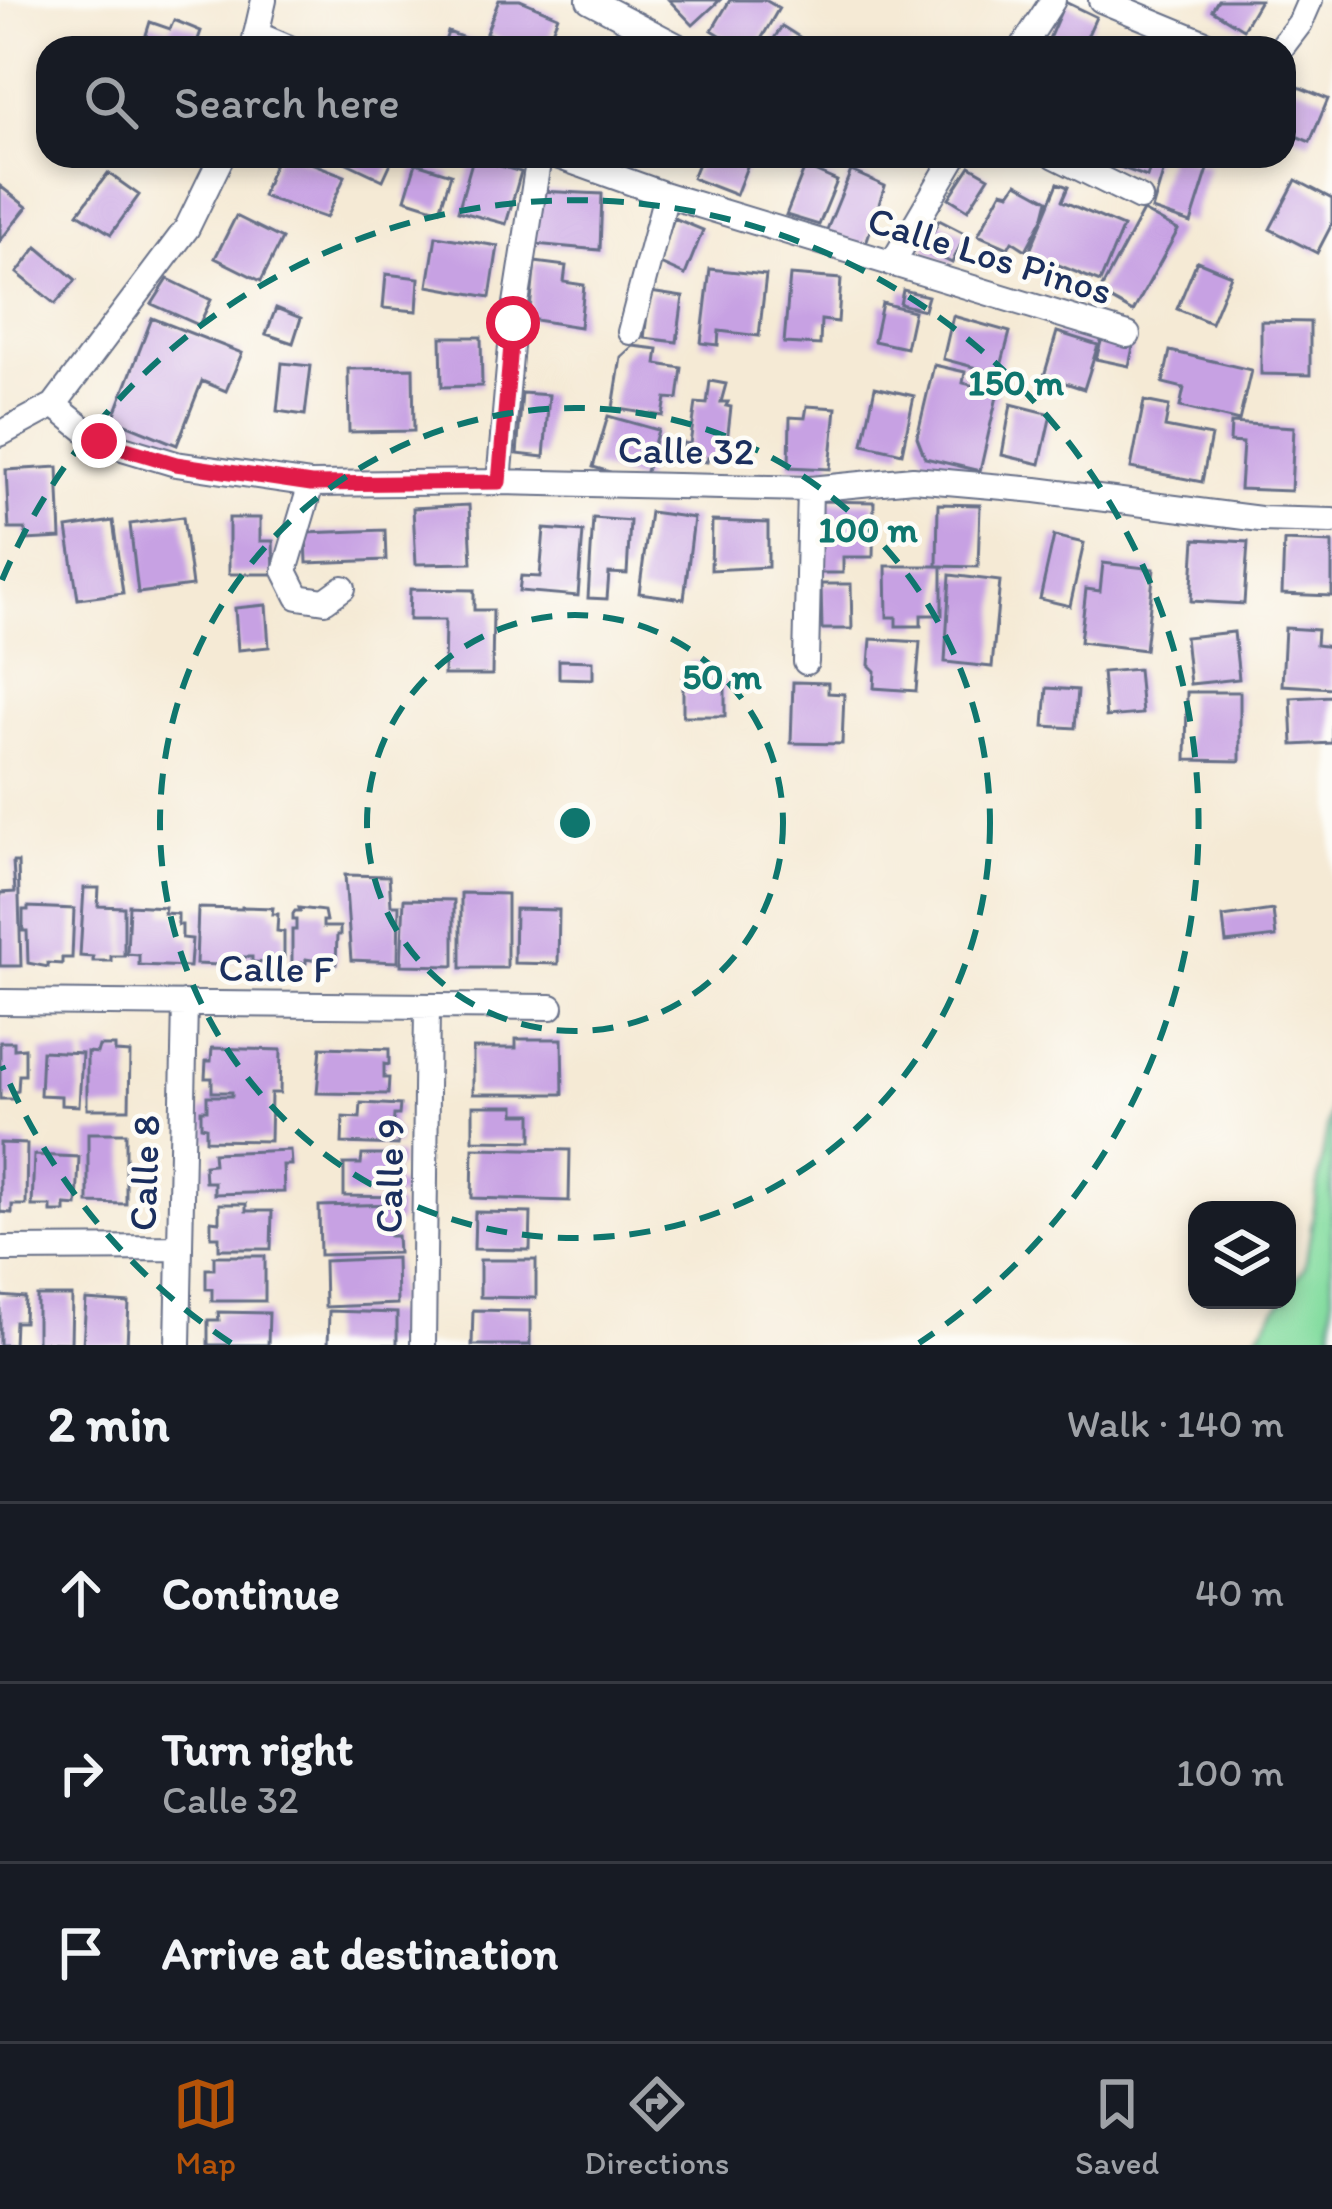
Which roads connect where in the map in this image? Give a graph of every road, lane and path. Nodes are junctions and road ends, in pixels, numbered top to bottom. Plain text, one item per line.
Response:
1 (264, 0) edge
2 (589, 0) edge
3 (1053, 0) edge
4 (1101, 0) edge
5 (1310, 0) edge
6 (625, 7) edge
7 (255, 36) edge
8 (664, 36) edge
9 (1030, 36) edge
10 (1187, 36) edge
11 (1290, 36) edge
12 (216, 168) edge
13 (537, 168) edge
14 (591, 168) edge
15 (949, 168) edge
16 (1079, 168) edge
17 (666, 195) junction
18 (1140, 198) dead end
19 (893, 262) junction
20 (630, 332) dead end
21 (1128, 335) dead end
22 (54, 404) junction
23 (0, 434) edge
24 (499, 482) junction
25 (311, 484) junction
26 (810, 489) junction
27 (1332, 521) edge
28 (343, 588) dead end
29 (806, 662) dead end
30 (0, 1002) edge
31 (185, 1003) junction
32 (427, 1007) junction
33 (550, 1007) dead end
34 (178, 1248) junction
35 (0, 1249) edge
36 (178, 1345) edge
37 (423, 1345) edge

1 - 7 street
2 - 6 street
3 - 9 street
4 - 10 street
5 - 11 street
6 - 8 street
12 - 22 street
13 - 24 street
14 - 17 street, Calle Los Pinos
15 - 19 street
16 - 18 street
17 - 19 street, Calle Los Pinos
17 - 20 street
19 - 21 street, Calle Los Pinos
22 - 23 street
22 - 25 street, Calle 32
24 - 25 street, Calle 32
24 - 26 street, Calle 32
25 - 28 street
26 - 27 street, Calle 32
26 - 29 street
30 - 31 street, Calle F
31 - 32 street, Calle F
31 - 34 street, Calle 8
32 - 33 street, Calle F
32 - 37 street, Calle 9
34 - 35 street
34 - 36 street, Calle 8

